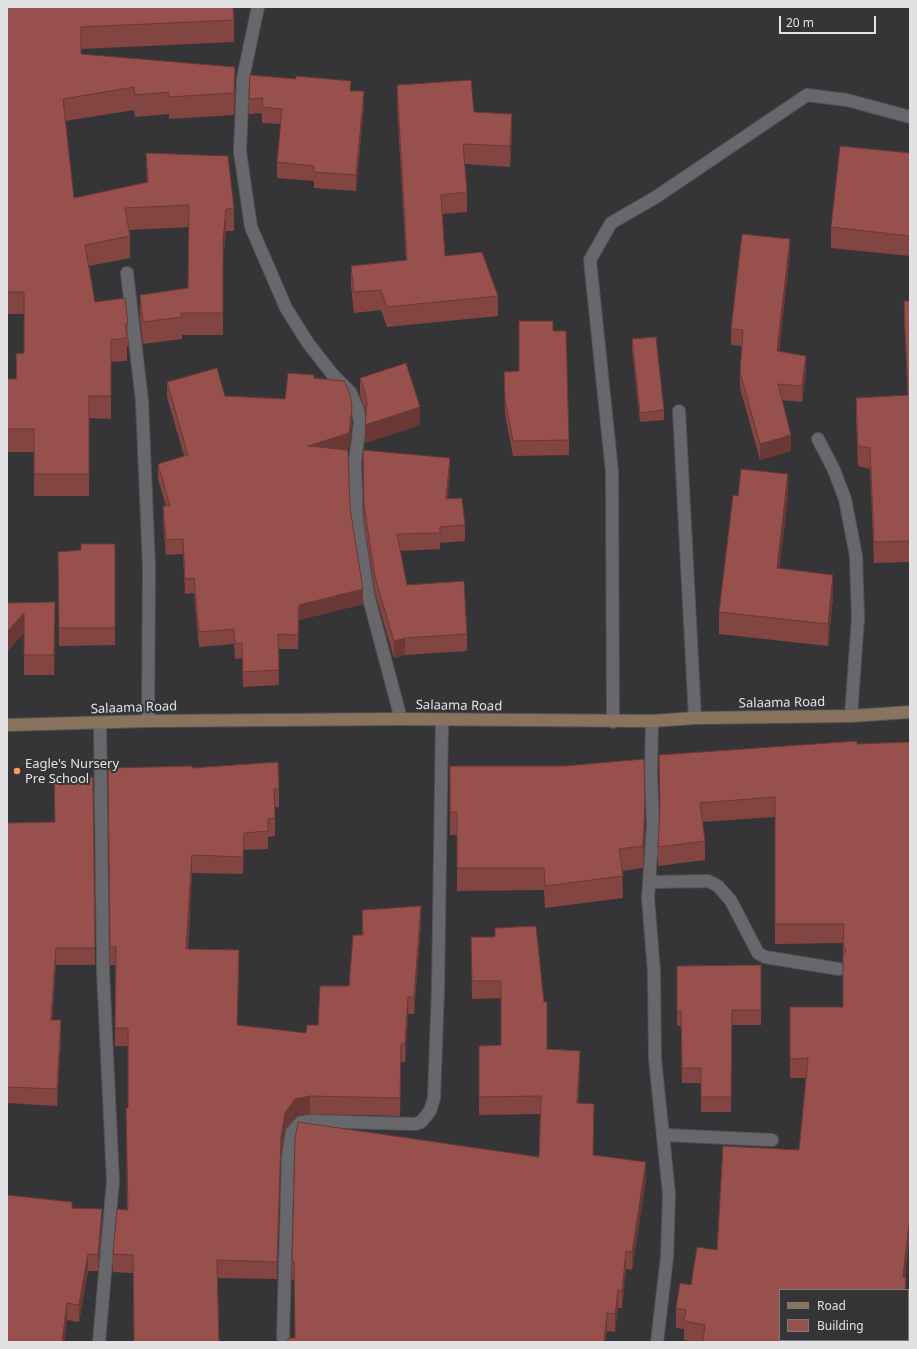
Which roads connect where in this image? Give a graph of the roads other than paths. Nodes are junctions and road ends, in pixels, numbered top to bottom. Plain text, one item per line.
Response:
1 (258, 7) edge
2 (910, 117) edge
3 (127, 272) dead end
4 (679, 411) dead end
5 (818, 439) dead end
6 (910, 712) edge
7 (851, 716) junction
8 (695, 718) junction
9 (400, 719) junction
10 (148, 721) junction
11 (442, 721) junction
12 (652, 721) junction
13 (613, 722) junction
14 (100, 723) junction
15 (7, 725) edge
16 (650, 882) junction
17 (839, 969) dead end
18 (664, 1135) junction
19 (772, 1140) dead end
20 (283, 1338) dead end
21 (99, 1342) edge
22 (657, 1342) edge

1 - 9 street
2 - 13 street
3 - 10 street
4 - 8 street
5 - 7 street
6 - 7 main road, Salaama Road
7 - 8 main road, Salaama Road
8 - 12 main road, Salaama Road
9 - 10 main road, Salaama Road
9 - 11 main road, Salaama Road
10 - 14 main road, Salaama Road
11 - 13 main road, Salaama Road
11 - 20 street
12 - 13 main road, Salaama Road
12 - 16 street
14 - 15 main road, Salaama Road
14 - 21 street
16 - 17 street
16 - 18 street
18 - 19 street
18 - 22 street

